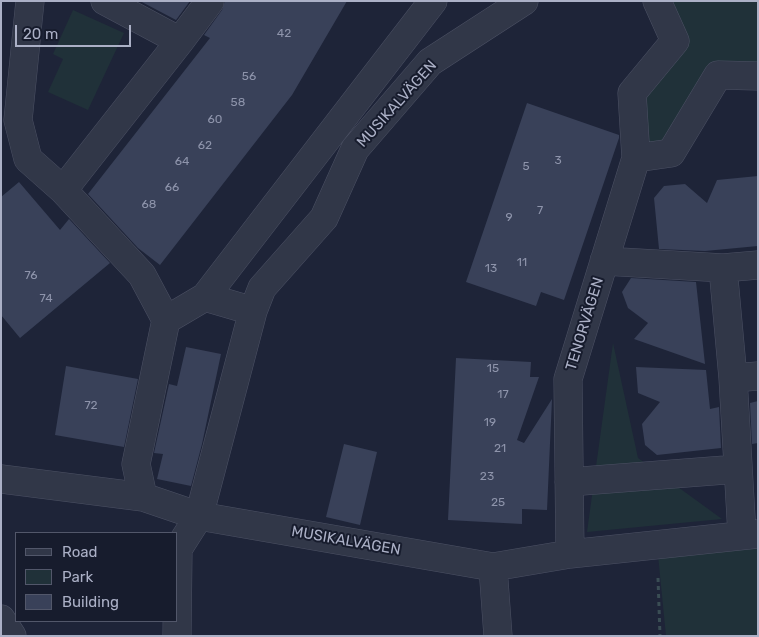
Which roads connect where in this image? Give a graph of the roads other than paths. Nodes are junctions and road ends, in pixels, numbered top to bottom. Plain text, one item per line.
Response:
1 (30, 1) edge
2 (105, 1) edge
3 (210, 1) edge
4 (433, 1) edge
5 (524, 1) edge
6 (657, 1) edge
7 (180, 41) junction
8 (758, 76) edge
9 (636, 158) junction
10 (63, 190) junction
11 (604, 261) junction
12 (758, 265) edge
13 (723, 268) junction
14 (205, 297) junction
15 (253, 311) junction
16 (166, 320) junction
17 (745, 377) edge
18 (738, 469) junction
19 (1, 479) edge
20 (569, 482) junction
21 (143, 497) junction
22 (199, 516) junction
23 (750, 535) edge
24 (178, 549) edge
25 (570, 554) junction
26 (493, 567) junction
27 (1, 619) edge
28 (177, 622) edge
29 (12, 636) edge
30 (177, 636) edge
31 (498, 636) edge

1 - 10 street
2 - 7 street
3 - 7 street
4 - 14 street, MUSIKALVÄGEN
5 - 15 street, MUSIKALVÄGEN
6 - 9 street, TENORVÄGEN
7 - 10 street
8 - 9 street
9 - 11 street, TENORVÄGEN
10 - 16 street
11 - 13 street
11 - 20 street, TENORVÄGEN
12 - 13 street
13 - 17 street
14 - 15 street
14 - 16 street, MUSIKALVÄGEN
15 - 22 street, MUSIKALVÄGEN
16 - 21 street
17 - 18 street
18 - 20 street
18 - 23 street
19 - 21 street, MUSIKALVÄGEN
20 - 25 street, TENORVÄGEN
21 - 22 street, MUSIKALVÄGEN
22 - 24 street, MUSIKALVÄGEN
22 - 26 street, MUSIKALVÄGEN
23 - 25 street, MUSIKALVÄGEN
25 - 26 street, MUSIKALVÄGEN
26 - 31 street
27 - 29 street
28 - 30 street, MUSIKALVÄGEN

